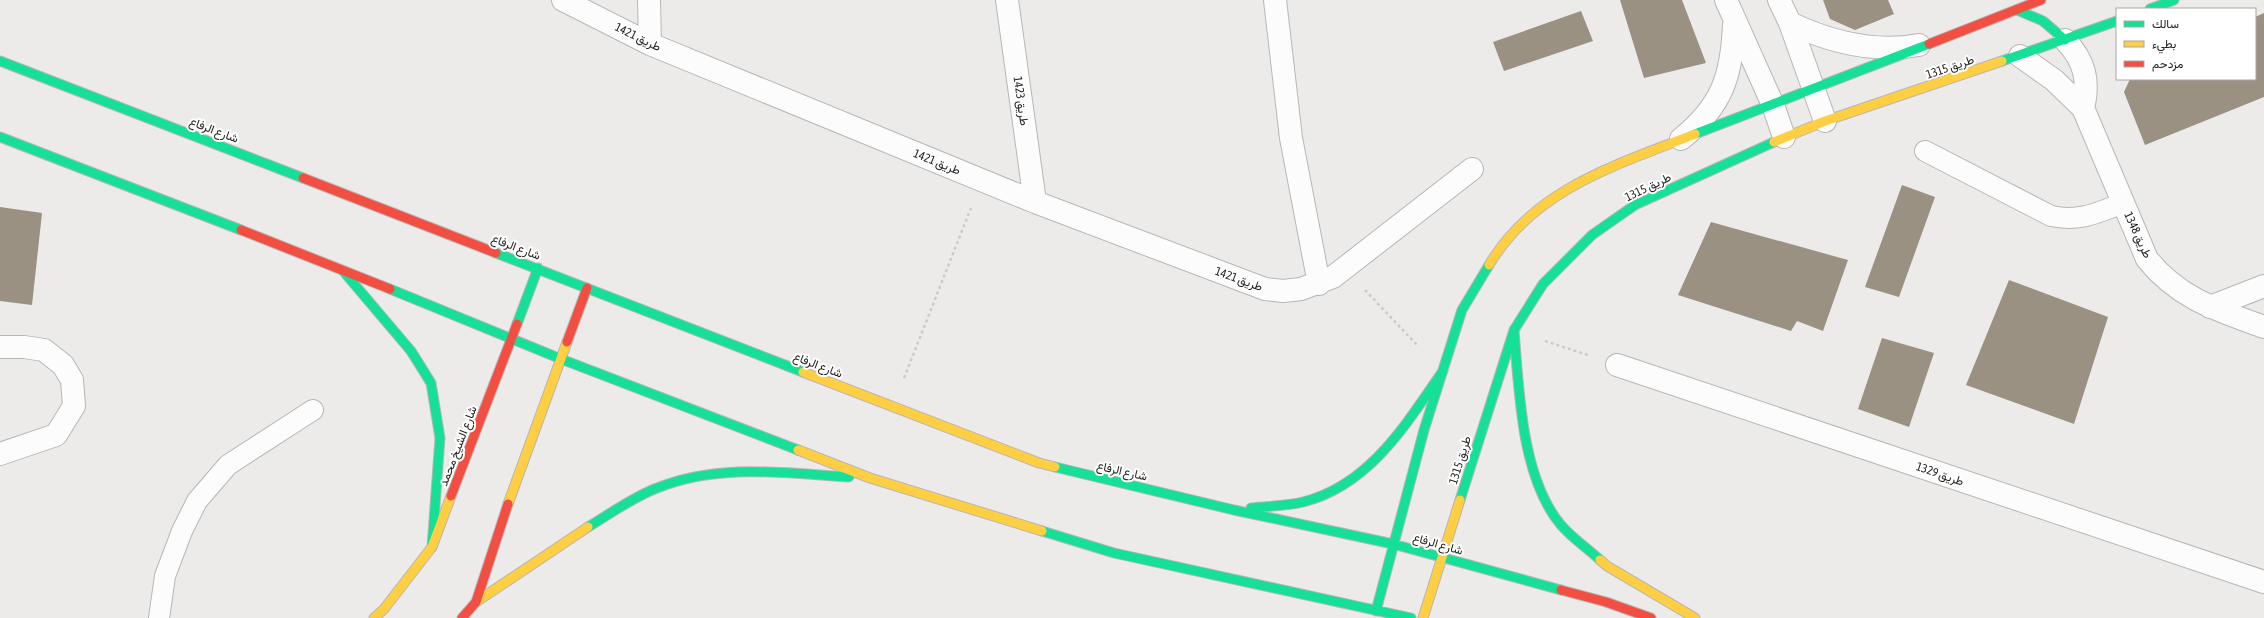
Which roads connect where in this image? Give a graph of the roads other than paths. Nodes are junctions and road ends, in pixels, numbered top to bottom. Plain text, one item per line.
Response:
1 (563, 0) edge
2 (649, 0) edge
3 (1008, 0) edge
4 (1275, 0) edge
5 (1726, 0) edge
6 (1779, 0) edge
7 (2041, 0) edge
8 (2174, 0) edge
9 (2153, 8) edge
10 (2017, 10) junction
11 (1734, 20) junction
12 (2116, 21) edge
13 (1790, 23) junction
14 (2065, 40) junction
15 (1936, 42) junction
16 (650, 44) junction
17 (2020, 56) junction
18 (0, 61) edge
19 (1813, 90) junction
20 (1773, 106) junction
21 (2083, 108) junction
22 (1825, 121) junction
23 (0, 137) edge
24 (1784, 137) junction
25 (1680, 140) junction
26 (1925, 151) dead end
27 (1472, 169) dead end
28 (1035, 202) junction
29 (2123, 203) junction
30 (341, 268) junction
31 (538, 268) junction
32 (1320, 284) junction
33 (2264, 286) edge
34 (587, 288) junction
35 (2210, 307) junction
36 (2264, 327) edge
37 (1514, 330) junction
38 (512, 340) junction
39 (0, 347) edge
40 (561, 359) junction
41 (1617, 365) road end
42 (1443, 371) junction
43 (313, 410) dead end
44 (0, 454) edge
45 (870, 478) junction
46 (1234, 510) junction
47 (1393, 544) junction
48 (432, 547) junction
49 (1442, 558) junction
50 (2264, 582) edge
51 (476, 602) junction
52 (1376, 611) junction
53 (159, 618) edge
54 (374, 618) edge
55 (462, 618) edge
56 (1411, 618) edge
57 (1424, 618) edge
58 (1651, 618) edge
59 (1695, 618) edge

1 - 16 street, طريق 1421
2 - 16 street
3 - 28 street, طريق 1423
4 - 32 street
5 - 11 street
6 - 13 street
7 - 10 main road
8 - 9 main road
10 - 14 main road
10 - 15 main road
11 - 20 street
11 - 25 street
12 - 14 main road, طريق 1315
13 - 15 street
13 - 19 street
14 - 17 main road, طريق 1315
14 - 21 street
15 - 19 main road
16 - 28 street, طريق 1421
17 - 21 street, طريق 1348
17 - 22 main road, طريق 1315
18 - 31 main road, شارع الرفاع
19 - 20 main road
19 - 22 street
20 - 24 street
20 - 25 main road
21 - 29 street, طريق 1348
22 - 24 main road, طريق 1315
23 - 30 main road
24 - 37 main road, طريق 1315
25 - 42 main road
26 - 29 lane
27 - 32 street, طريق 1421
28 - 32 street, طريق 1421
29 - 35 street, طريق 1348
30 - 38 main road
30 - 48 main road
31 - 34 main road, شارع الرفاع
31 - 38 main road, شارع الشيخ محمد
33 - 35 street
34 - 40 main road
34 - 46 main road, شارع الرفاع
35 - 36 street, طريق 1348
37 - 49 main road, طريق 1315
37 - 59 main road
38 - 40 main road
38 - 48 main road, شارع الشيخ محمد
39 - 44 street
40 - 45 main road
40 - 51 main road
41 - 50 street, طريق 1329
42 - 46 main road
42 - 47 main road
43 - 53 lane
45 - 51 main road
45 - 52 main road
46 - 47 main road, شارع الرفاع
47 - 49 main road, شارع الرفاع
47 - 52 main road
48 - 54 main road, شارع الشيخ محمد
49 - 57 main road, طريق 1315
49 - 58 main road, شارع الرفاع
51 - 55 main road
52 - 56 main road

